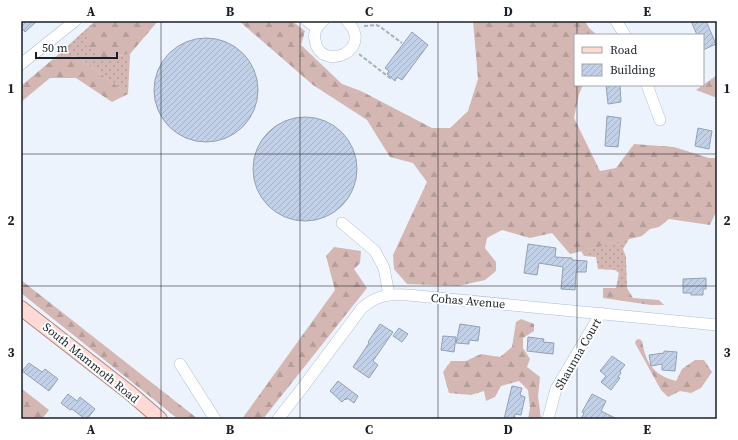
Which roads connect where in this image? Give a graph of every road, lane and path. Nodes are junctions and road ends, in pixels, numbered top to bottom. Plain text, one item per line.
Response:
1 (75, 21) edge
2 (307, 21) edge
3 (616, 21) edge
4 (320, 24) edge
5 (350, 24) edge
6 (624, 34) edge
7 (402, 43) dead end
8 (351, 48) junction
9 (21, 64) edge
10 (391, 77) dead end
11 (647, 86) edge
12 (660, 120) dead end
13 (342, 223) dead end
14 (389, 295) junction
15 (21, 308) edge
16 (601, 313) junction
17 (717, 325) edge
18 (180, 364) dead end
19 (160, 419) edge
20 (216, 419) edge
21 (278, 419) edge
22 (548, 419) edge

1 - 9 street
2 - 4 street
3 - 6 street
4 - 8 street
5 - 7 path
5 - 8 street
8 - 10 path
11 - 12 street
13 - 14 street
14 - 16 street, Cohas Avenue
14 - 21 street, Cohas Avenue
15 - 19 main road, South Mammoth Road
16 - 17 street, Cohas Avenue
16 - 22 street, Shaunna Court
18 - 20 street

